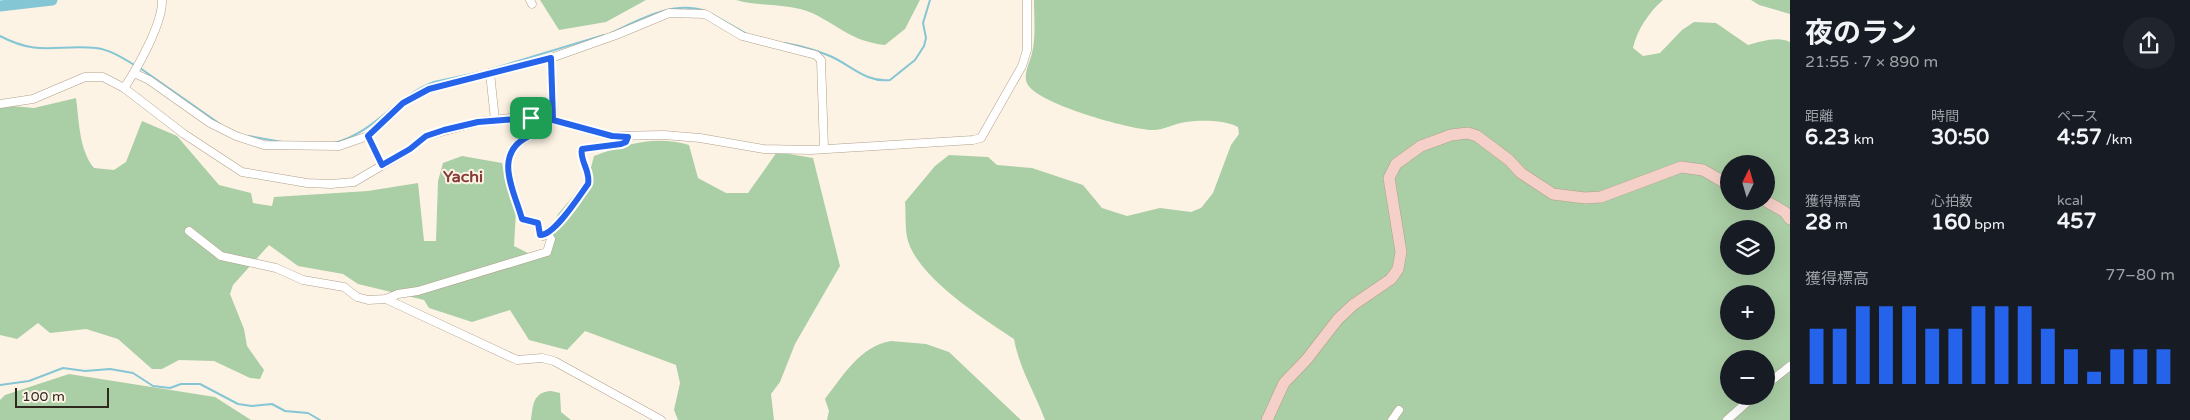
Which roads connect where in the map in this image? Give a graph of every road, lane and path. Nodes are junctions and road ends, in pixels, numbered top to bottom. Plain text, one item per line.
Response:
1 (162, 0) edge
2 (1027, 0) edge
3 (551, 58) junction
4 (135, 72) junction
5 (490, 73) junction
6 (124, 88) junction
7 (0, 104) edge
8 (531, 118) junction
9 (494, 120) junction
10 (553, 120) junction
11 (368, 136) junction
12 (628, 137) junction
13 (824, 148) junction
14 (382, 165) junction
15 (1720, 180) edge
16 (1775, 206) edge
17 (1790, 219) edge
18 (189, 231) dead end
19 (548, 234) junction
20 (386, 299) junction
21 (1790, 366) edge
22 (1775, 378) edge
23 (1744, 405) edge
24 (1399, 410) dead end
25 (661, 420) edge
26 (1267, 420) edge
27 (1392, 420) edge
28 (1727, 420) edge

1 - 4 street
2 - 13 street
3 - 5 street
3 - 10 street
3 - 13 street
4 - 6 street
4 - 11 street
5 - 9 street
5 - 11 street
6 - 7 street
6 - 14 street
8 - 9 street
8 - 10 street
8 - 19 street
9 - 14 street
10 - 12 street
11 - 14 street
12 - 13 street
12 - 19 street
15 - 26 street
16 - 17 street
18 - 20 street
19 - 20 street
20 - 25 street
21 - 22 street
23 - 28 street
24 - 27 street

